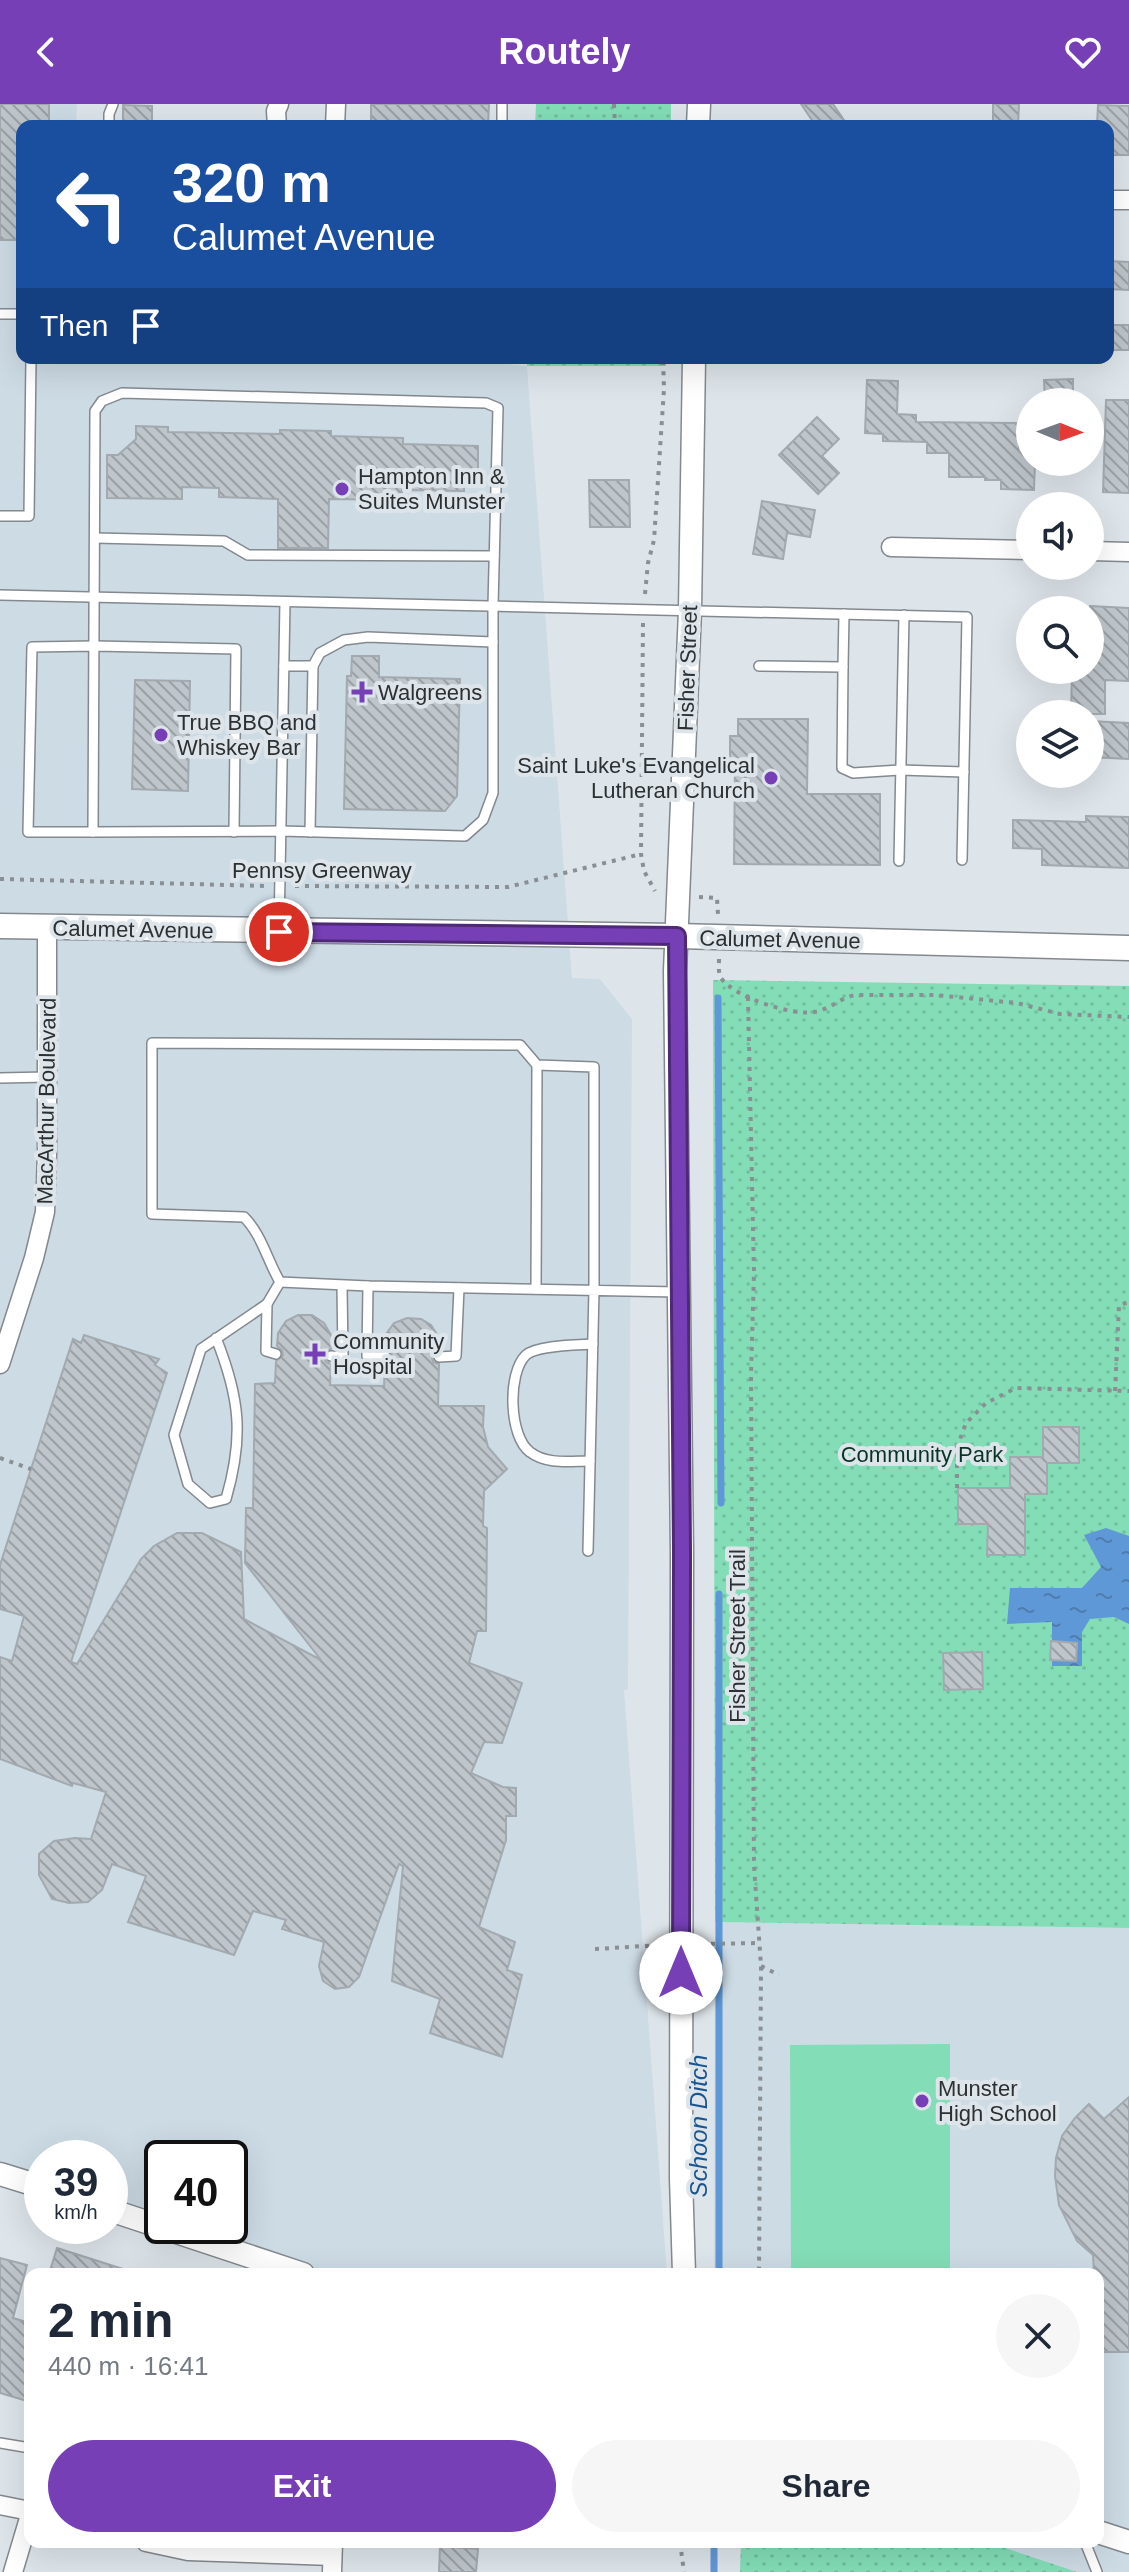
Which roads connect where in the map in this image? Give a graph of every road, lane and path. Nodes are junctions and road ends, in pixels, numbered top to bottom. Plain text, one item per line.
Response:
1 (31, 364) edge
2 (694, 364) edge
3 (0, 516) edge
4 (95, 538) junction
5 (891, 547) dead end
6 (1016, 550) edge
7 (1104, 551) edge
8 (1129, 552) edge
9 (494, 556) junction
10 (0, 595) edge
11 (95, 597) junction
12 (285, 602) junction
13 (493, 606) junction
14 (690, 610) junction
15 (844, 614) junction
16 (904, 615) junction
17 (493, 642) junction
18 (95, 646) junction
19 (284, 666) junction
20 (313, 666) junction
21 (759, 666) dead end
22 (843, 667) junction
23 (900, 770) junction
24 (964, 772) junction
25 (281, 831) junction
26 (93, 832) junction
27 (234, 832) junction
28 (310, 832) junction
29 (962, 860) dead end
30 (899, 861) dead end
31 (0, 879) edge
32 (280, 886) junction
33 (657, 893) dead end
34 (0, 926) edge
35 (47, 927) junction
36 (279, 932) junction
37 (677, 936) junction
38 (1129, 948) edge
39 (719, 975) dead end
40 (748, 997) junction
41 (1129, 1017) edge
42 (537, 1065) junction
43 (47, 1077) junction
44 (0, 1078) edge
45 (280, 1282) junction
46 (342, 1286) junction
47 (368, 1286) junction
48 (459, 1288) junction
49 (536, 1289) junction
50 (594, 1290) junction
51 (678, 1292) junction
52 (1129, 1302) edge
53 (267, 1304) junction
54 (216, 1338) junction
55 (593, 1344) junction
56 (276, 1354) dead end
57 (331, 1356) dead end
58 (385, 1356) dead end
59 (439, 1357) dead end
60 (0, 1364) edge
61 (1115, 1391) junction
62 (1129, 1391) edge
63 (0, 1458) edge
64 (590, 1461) junction
65 (31, 1469) dead end
66 (957, 1488) dead end
67 (588, 1551) dead end
68 (761, 1943) junction
69 (681, 1945) junction
70 (595, 1949) dead end
71 (761, 1966) junction
72 (779, 1975) dead end
73 (0, 2174) edge
74 (24, 2181) edge
75 (128, 2216) edge
76 (285, 2268) edge
77 (684, 2268) edge
78 (759, 2268) edge
79 (0, 2443) edge
80 (24, 2447) edge
81 (0, 2505) edge
82 (24, 2511) edge
83 (24, 2534) edge
84 (1104, 2534) edge
85 (1129, 2542) edge
86 (182, 2548) edge
87 (681, 2548) edge
88 (1087, 2548) edge
89 (332, 2557) edge
90 (13, 2572) edge
91 (684, 2572) edge
92 (1097, 2572) edge

1 - 3 lane
2 - 14 street, Fisher Street
4 - 9 lane
4 - 9 lane
4 - 11 lane
5 - 6 street
7 - 8 street
9 - 13 lane
10 - 11 lane
11 - 12 lane
11 - 18 lane
12 - 13 lane
12 - 19 lane
13 - 14 lane
13 - 17 lane
14 - 15 lane
14 - 37 street, Fisher Street
15 - 16 lane
15 - 22 lane
16 - 23 lane
16 - 24 lane
17 - 20 lane
17 - 28 lane
18 - 26 lane
18 - 26 lane
18 - 27 lane
19 - 20 lane
19 - 25 lane
20 - 28 lane
21 - 22 lane
22 - 23 lane
23 - 24 lane
23 - 30 lane
24 - 29 lane
25 - 27 lane
25 - 28 lane
25 - 32 lane
26 - 27 lane
31 - 32 path, Pennsy Greenway
32 - 33 path, Pennsy Greenway
32 - 36 lane
34 - 35 main road, Calumet Avenue
35 - 36 main road, Calumet Avenue
35 - 43 street, MacArthur Boulevard
36 - 37 main road, Calumet Avenue
37 - 38 main road, Calumet Avenue
37 - 51 street, Fisher Street
39 - 40 path
40 - 41 path
40 - 68 path, Fisher Street Trail
42 - 45 lane
42 - 49 lane
42 - 50 lane
43 - 44 lane
43 - 60 street, MacArthur Boulevard
45 - 46 lane
45 - 53 lane
46 - 47 lane
46 - 57 lane
47 - 48 lane
47 - 58 lane
48 - 49 lane
48 - 59 lane
49 - 50 lane
50 - 51 lane
50 - 55 lane
51 - 69 street, Fisher Street
52 - 61 path
53 - 54 lane
53 - 56 lane
54 - 54 lane
55 - 64 lane
55 - 64 lane
61 - 62 path
61 - 66 path
63 - 65 path
64 - 67 lane
68 - 69 path
68 - 71 path, Fisher Street Trail
69 - 70 path
69 - 77 street, Fisher Street
71 - 72 path
71 - 78 path, Fisher Street Trail
73 - 74 street
75 - 76 street
79 - 80 lane
81 - 82 street
83 - 90 street
84 - 85 street
86 - 89 street
87 - 91 path
88 - 92 lane

